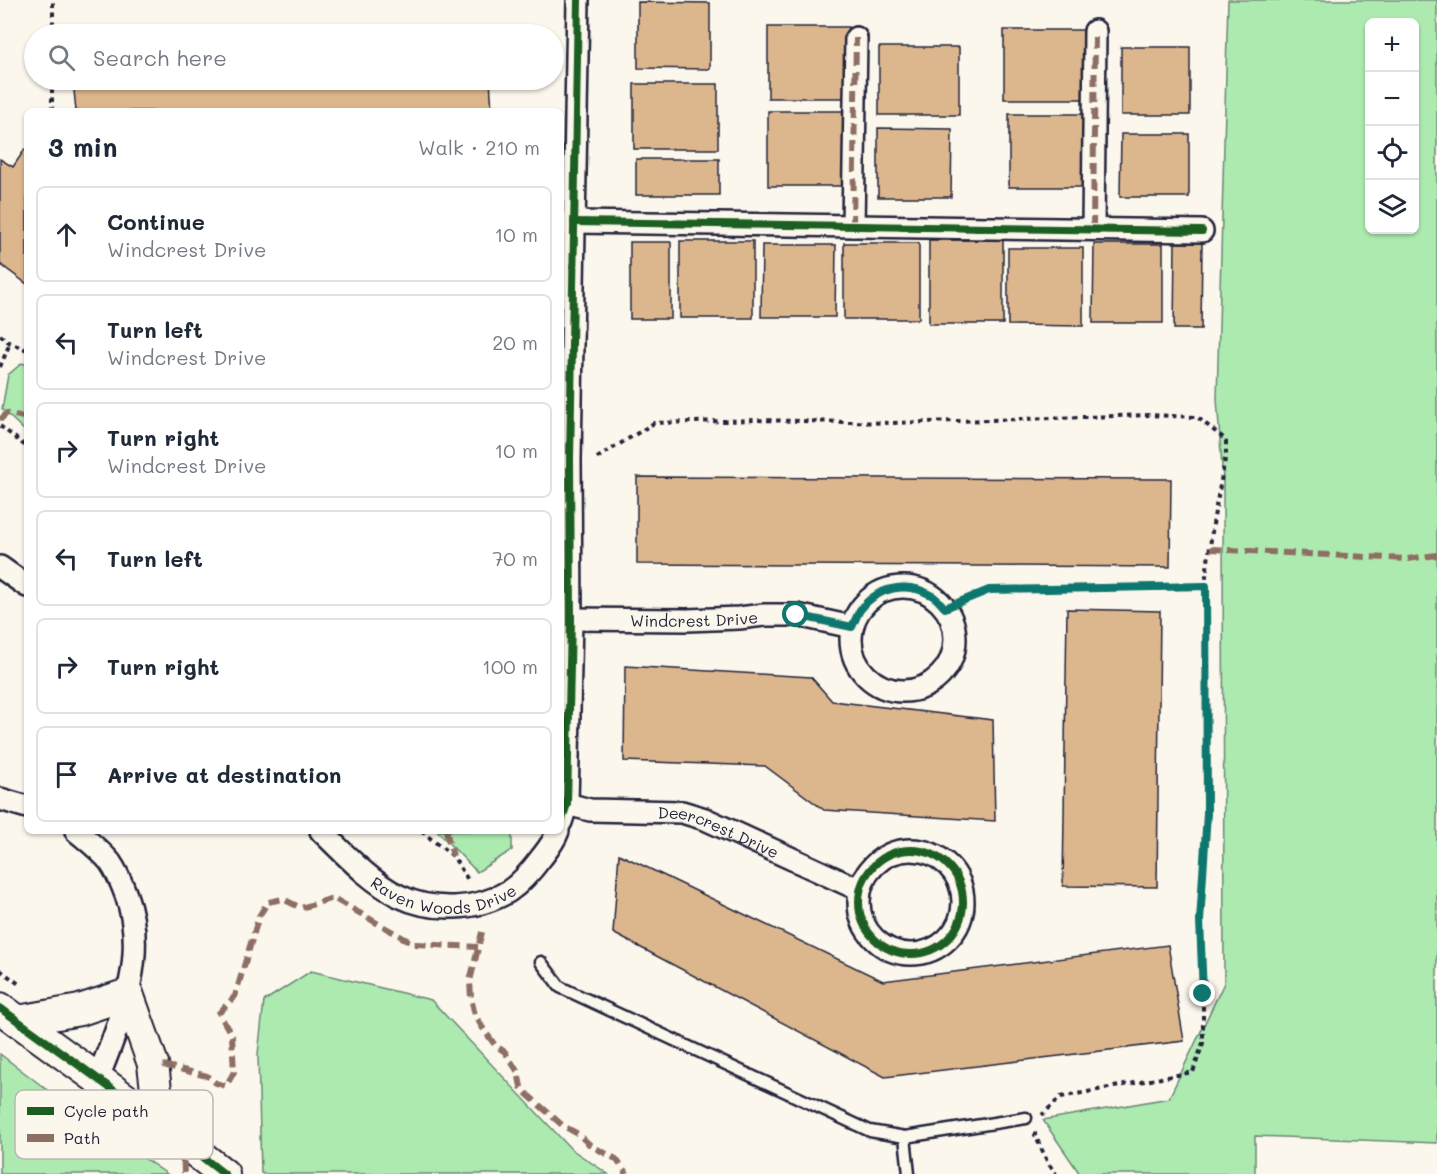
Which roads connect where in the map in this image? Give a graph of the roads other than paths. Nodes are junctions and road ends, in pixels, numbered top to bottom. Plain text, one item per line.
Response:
1 (578, 0) edge
2 (1095, 31) dead end
3 (856, 38) dead end
4 (574, 222) junction
5 (853, 226) junction
6 (1092, 230) junction
7 (1202, 231) dead end
8 (0, 567) edge
9 (24, 584) edge
10 (571, 619) junction
11 (852, 627) junction
12 (0, 799) edge
13 (24, 806) edge
14 (564, 813) edge
15 (80, 834) edge
16 (324, 834) edge
17 (557, 834) edge
18 (861, 890) junction
19 (541, 962) dead end
20 (128, 994) junction
21 (9, 1015) edge
22 (98, 1078) junction
23 (114, 1090) edge
24 (156, 1090) edge
25 (1031, 1119) road end
26 (905, 1137) junction
27 (205, 1159) edge
28 (224, 1174) edge
29 (909, 1174) edge

1 - 4 street
2 - 6 street
3 - 5 street
4 - 5 street
4 - 10 street
5 - 6 street
6 - 7 street
8 - 9 street
10 - 11 street, Windcrest Drive
10 - 14 street
11 - 11 street
12 - 13 street
14 - 18 street, Deercrest Drive
15 - 20 street
16 - 17 street, Raven Woods Drive
18 - 18 street
19 - 26 lane
20 - 21 street
20 - 22 street
20 - 24 street
21 - 22 street
22 - 23 street
25 - 26 lane
26 - 29 lane
27 - 28 street

